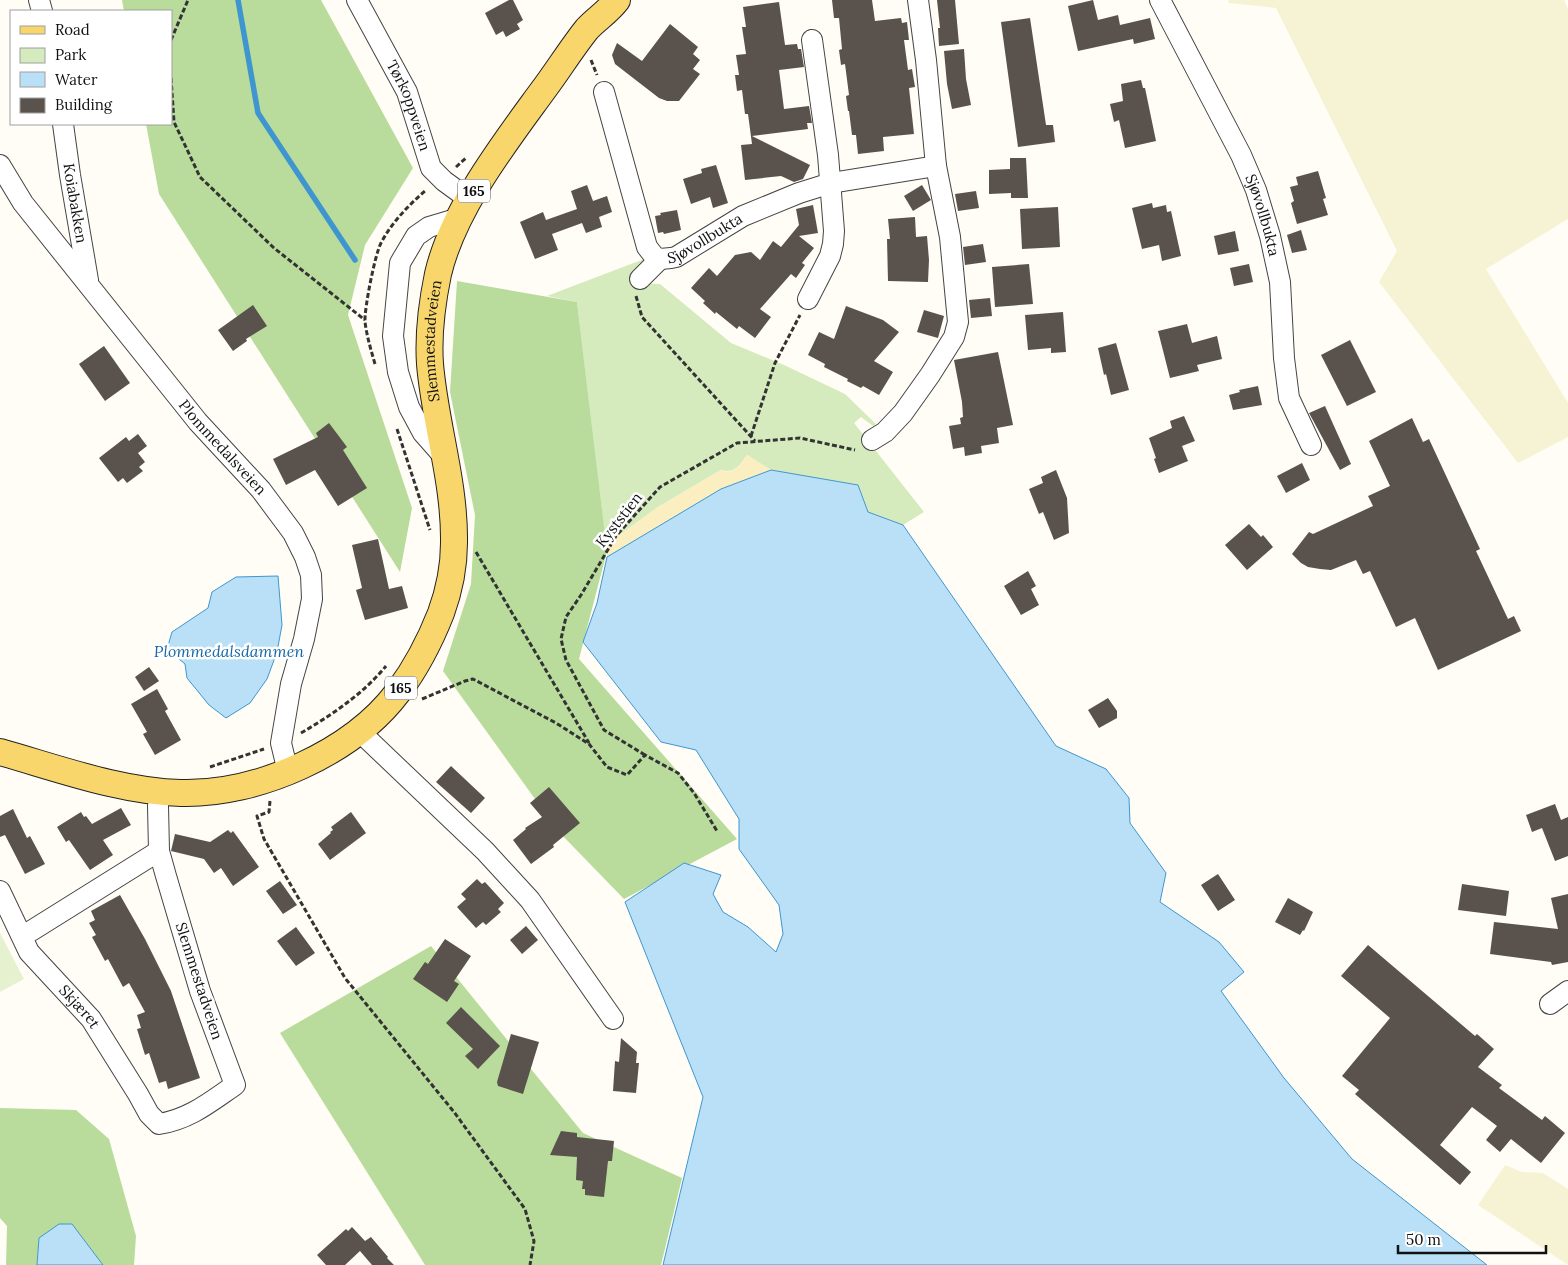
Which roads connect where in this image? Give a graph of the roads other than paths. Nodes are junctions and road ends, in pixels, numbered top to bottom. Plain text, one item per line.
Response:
1 (357, 0) edge
2 (603, 0) edge
3 (617, 0) edge
4 (918, 0) edge
5 (1160, 0) edge
6 (590, 26) junction
7 (812, 40) dead end
8 (604, 92) dead end
9 (63, 125) edge
10 (0, 165) edge
11 (936, 166) junction
12 (831, 183) junction
13 (465, 209) junction
14 (660, 259) junction
15 (640, 279) road end
16 (88, 282) junction
17 (808, 299) road end
18 (872, 440) road end
19 (1311, 445) dead end
20 (445, 458) junction
21 (358, 731) junction
22 (0, 752) edge
23 (277, 776) junction
24 (160, 791) junction
25 (159, 851) junction
26 (3, 904) edge
27 (23, 936) junction
28 (1568, 991) edge
29 (1550, 1004) dead end
30 (613, 1019) dead end
31 (159, 1124) joint

1 - 13 street, Tørkoppveien
2 - 6 main road, Slemmestadveien / 165
3 - 6 main road, Slemmestadveien / 165
4 - 11 street
5 - 19 street, Sjøvollbukta
6 - 13 main road, Slemmestadveien / 165
7 - 12 street
8 - 14 street, Sjøvollbukta
9 - 16 street, Koiabakken
10 - 16 street, Plommedalsveien
11 - 12 street, Sjøvollbukta
11 - 18 street
12 - 14 street, Sjøvollbukta
12 - 17 street
13 - 20 main road, Slemmestadveien / 165
13 - 20 street
14 - 15 street
16 - 23 street, Plommedalsveien
20 - 21 main road, Slemmestadveien / 165
21 - 23 main road, Slemmestadveien / 165
21 - 30 street
22 - 24 main road, Slemmestadveien / 165
23 - 24 main road, Slemmestadveien / 165
24 - 25 street, Slemmestadveien
25 - 27 street
25 - 31 street, Slemmestadveien
26 - 27 street, Skjæret
27 - 31 street, Skjæret
28 - 29 street

